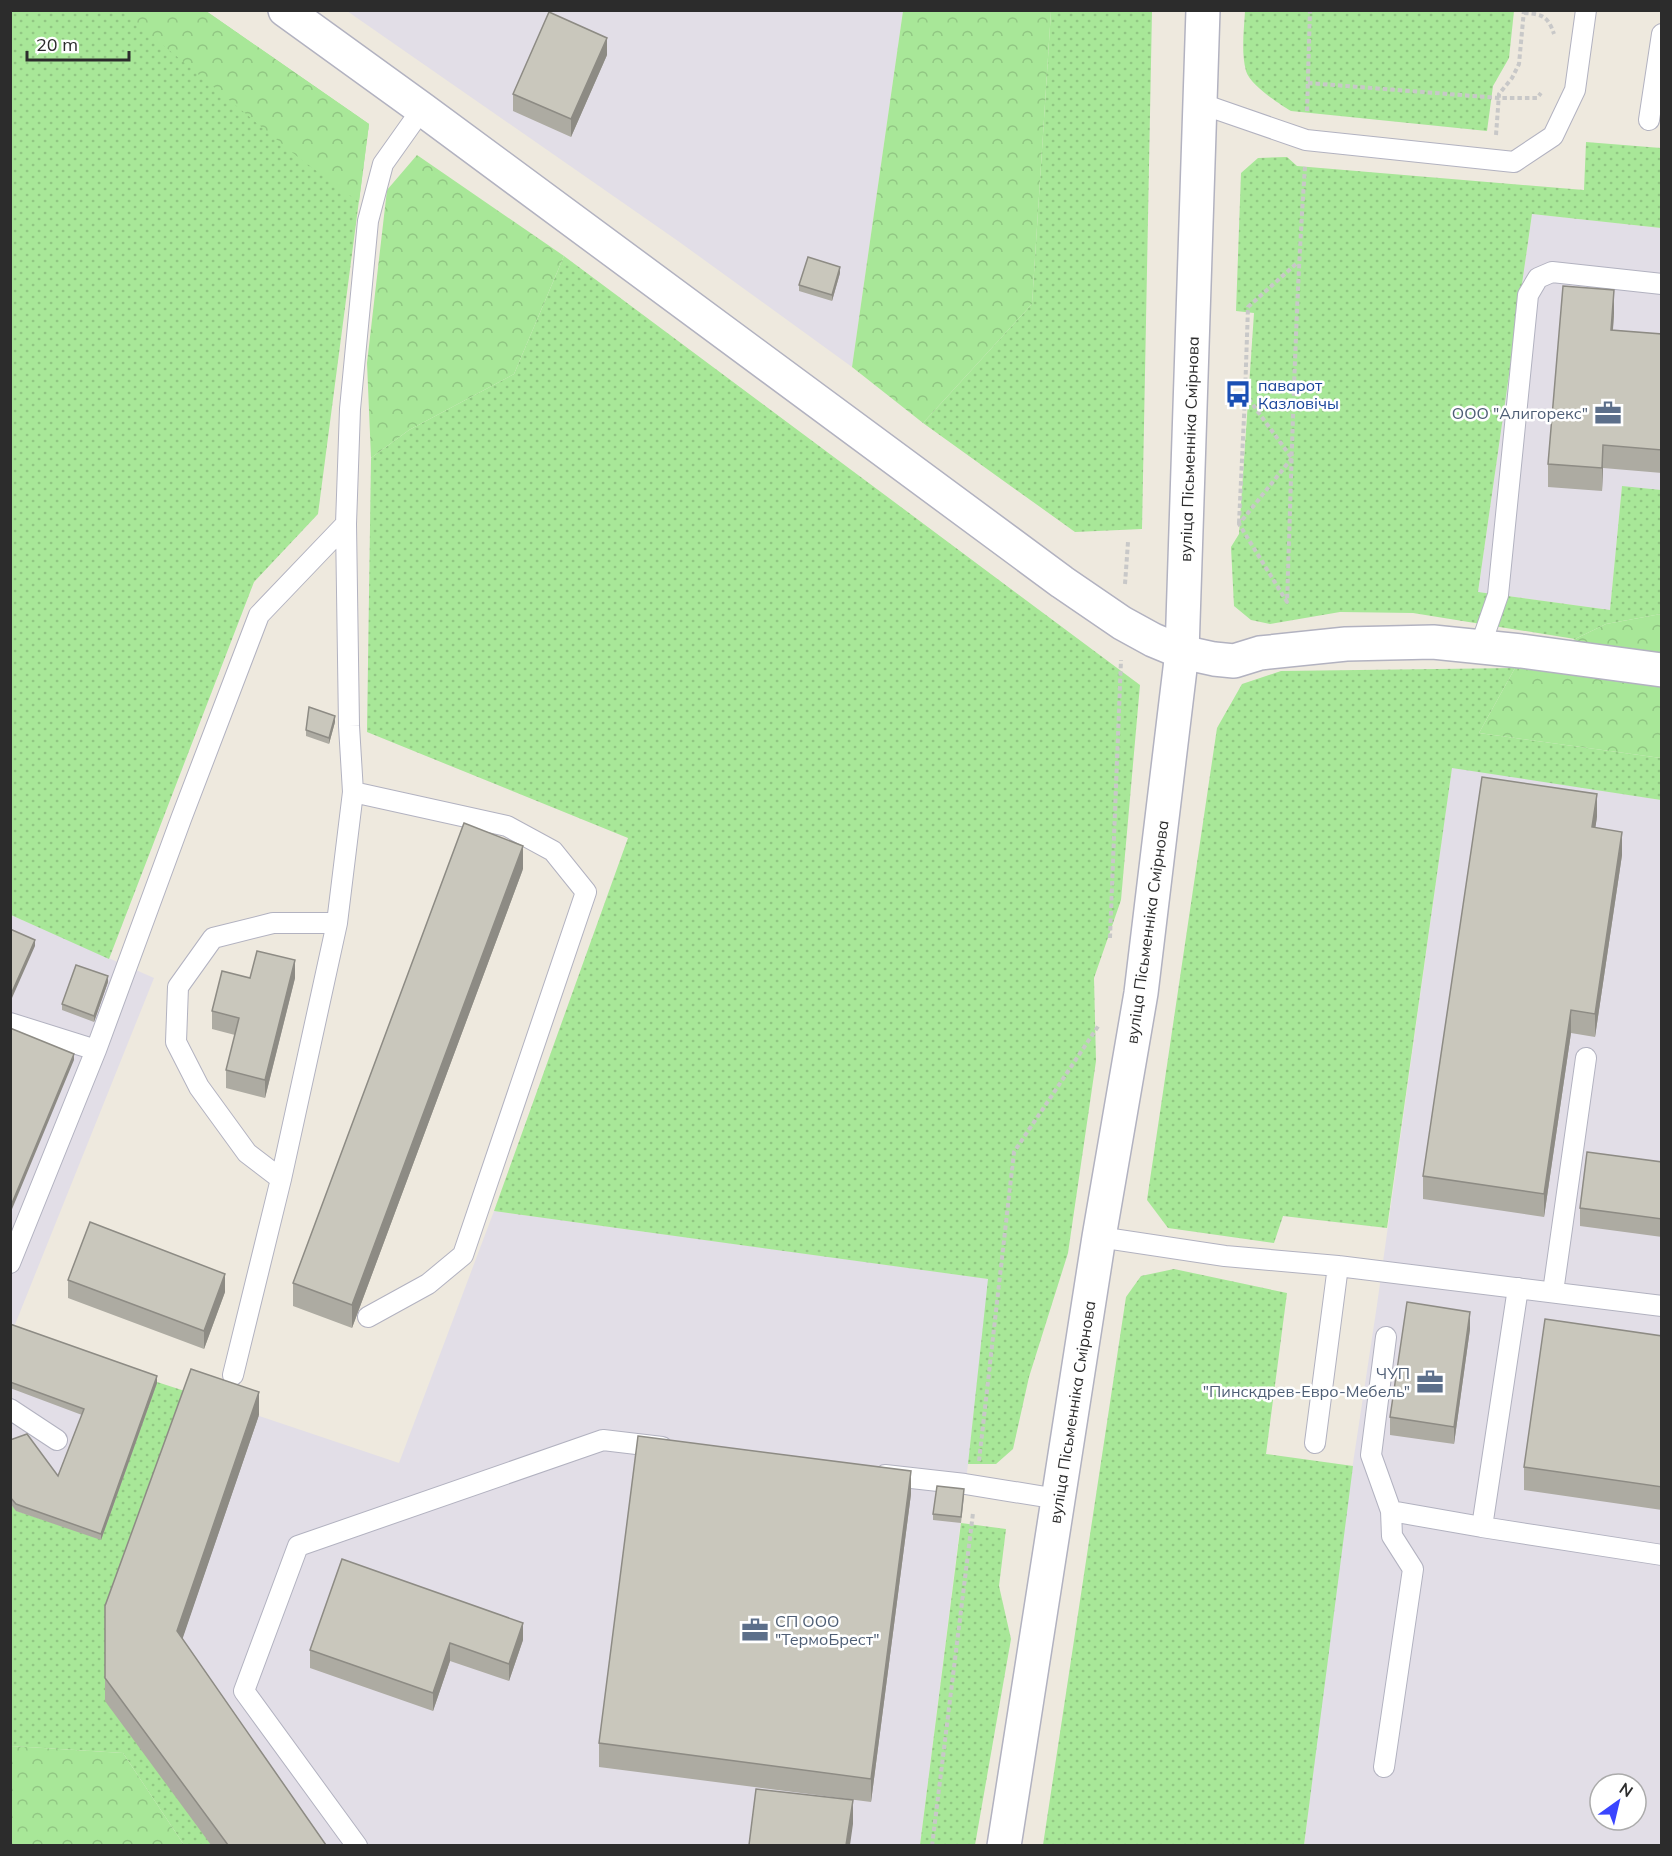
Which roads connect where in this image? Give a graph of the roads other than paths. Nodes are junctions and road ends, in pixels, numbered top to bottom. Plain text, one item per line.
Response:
1 (285, 10) edge
2 (1203, 10) edge
3 (1586, 10) edge
4 (314, 20) edge
5 (1662, 34) edge
6 (1199, 103) junction
7 (422, 109) junction
8 (1649, 120) dead end
9 (1662, 285) edge
10 (346, 524) junction
11 (1480, 647) junction
12 (1182, 652) junction
13 (1662, 670) edge
14 (353, 792) junction
15 (337, 923) junction
16 (10, 1023) edge
17 (96, 1050) junction
18 (1586, 1058) dead end
19 (281, 1179) junction
20 (1099, 1237) junction
21 (10, 1263) edge
22 (1338, 1266) junction
23 (1518, 1288) junction
24 (1553, 1292) junction
25 (1662, 1306) edge
26 (368, 1317) dead end
27 (1386, 1337) dead end
28 (233, 1375) dead end
29 (10, 1409) edge
30 (57, 1440) dead end
31 (1315, 1443) dead end
32 (683, 1449) edge
33 (865, 1472) edge
34 (1058, 1499) junction
35 (1391, 1511) junction
36 (1482, 1527) junction
37 (1662, 1555) edge
38 (1384, 1767) dead end
39 (357, 1845) edge
40 (1004, 1845) edge

1 - 4 main road
2 - 6 main road, вуліца Пісьменніка Смірнова
3 - 6 lane
4 - 7 main road
5 - 8 lane
6 - 12 main road, вуліца Пісьменніка Смірнова
7 - 10 lane
7 - 12 main road
9 - 11 lane
10 - 14 lane
10 - 17 lane
11 - 12 main road
11 - 13 main road
12 - 20 main road, вуліца Пісьменніка Смірнова
14 - 15 lane
14 - 26 lane
15 - 19 lane
15 - 19 lane
16 - 17 lane
17 - 21 lane
18 - 24 lane
19 - 28 lane
20 - 22 lane
20 - 34 main road, вуліца Пісьменніка Смірнова
22 - 23 lane
22 - 31 lane
23 - 24 lane
23 - 36 lane
24 - 25 lane
27 - 35 lane
29 - 30 lane
32 - 39 lane
33 - 34 lane
34 - 40 main road, вуліца Пісьменніка Смірнова
35 - 36 lane
35 - 38 lane
36 - 37 lane

